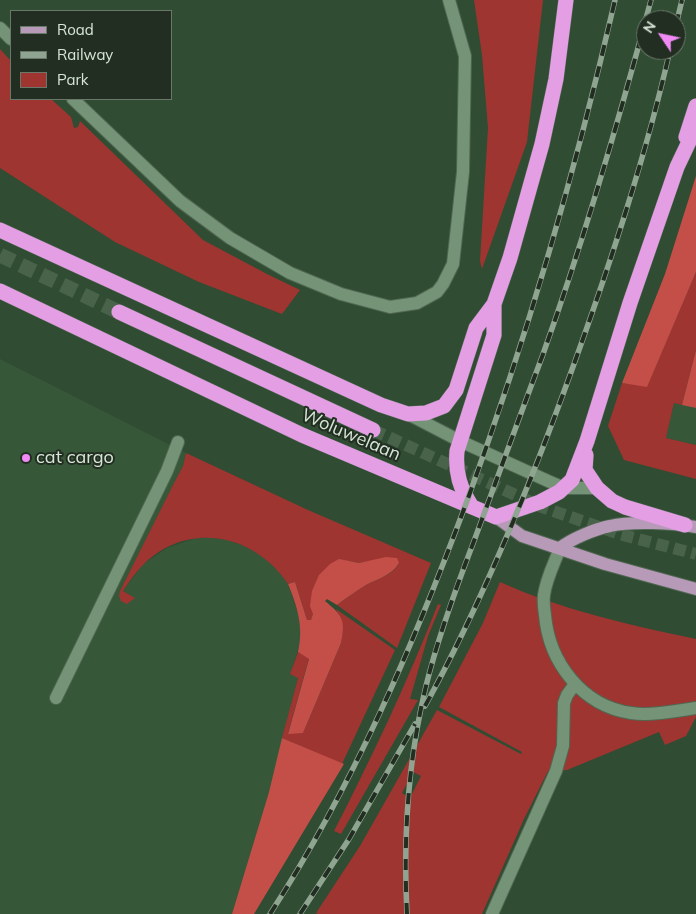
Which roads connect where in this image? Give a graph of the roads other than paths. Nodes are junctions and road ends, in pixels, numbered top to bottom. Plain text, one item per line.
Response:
1 (449, 0) edge
2 (566, 0) edge
3 (0, 28) edge
4 (10, 38) edge
5 (74, 100) edge
6 (696, 106) edge
7 (696, 127) edge
8 (676, 167) junction
9 (0, 230) edge
10 (0, 291) edge
11 (494, 304) junction
12 (119, 312) tunnel mouth
13 (408, 414) junction
14 (373, 430) tunnel mouth
15 (460, 441) junction
16 (587, 441) junction
17 (178, 442) dead end
18 (564, 488) junction
19 (597, 488) junction
20 (472, 507) junction
21 (496, 517) junction
22 (691, 526) edge
23 (560, 548) junction
24 (696, 589) edge
25 (575, 684) junction
26 (56, 698) dead end
27 (696, 708) edge
28 (492, 914) edge

1 - 5 street
2 - 11 highway
3 - 4 street
6 - 8 highway
7 - 8 highway
8 - 16 highway
9 - 13 highway
10 - 20 highway, Woluwelaan
11 - 13 highway
11 - 15 highway
12 - 14 highway, Woluwelaan
13 - 15 street
15 - 18 street
15 - 20 highway
16 - 18 highway
16 - 19 highway
17 - 26 street
18 - 19 street
18 - 21 highway
19 - 22 highway
20 - 21 highway, Woluwelaan
21 - 23 main road, Woluwelaan
22 - 23 main road
23 - 24 main road, Woluwelaan
23 - 25 street
25 - 27 street
25 - 28 street

